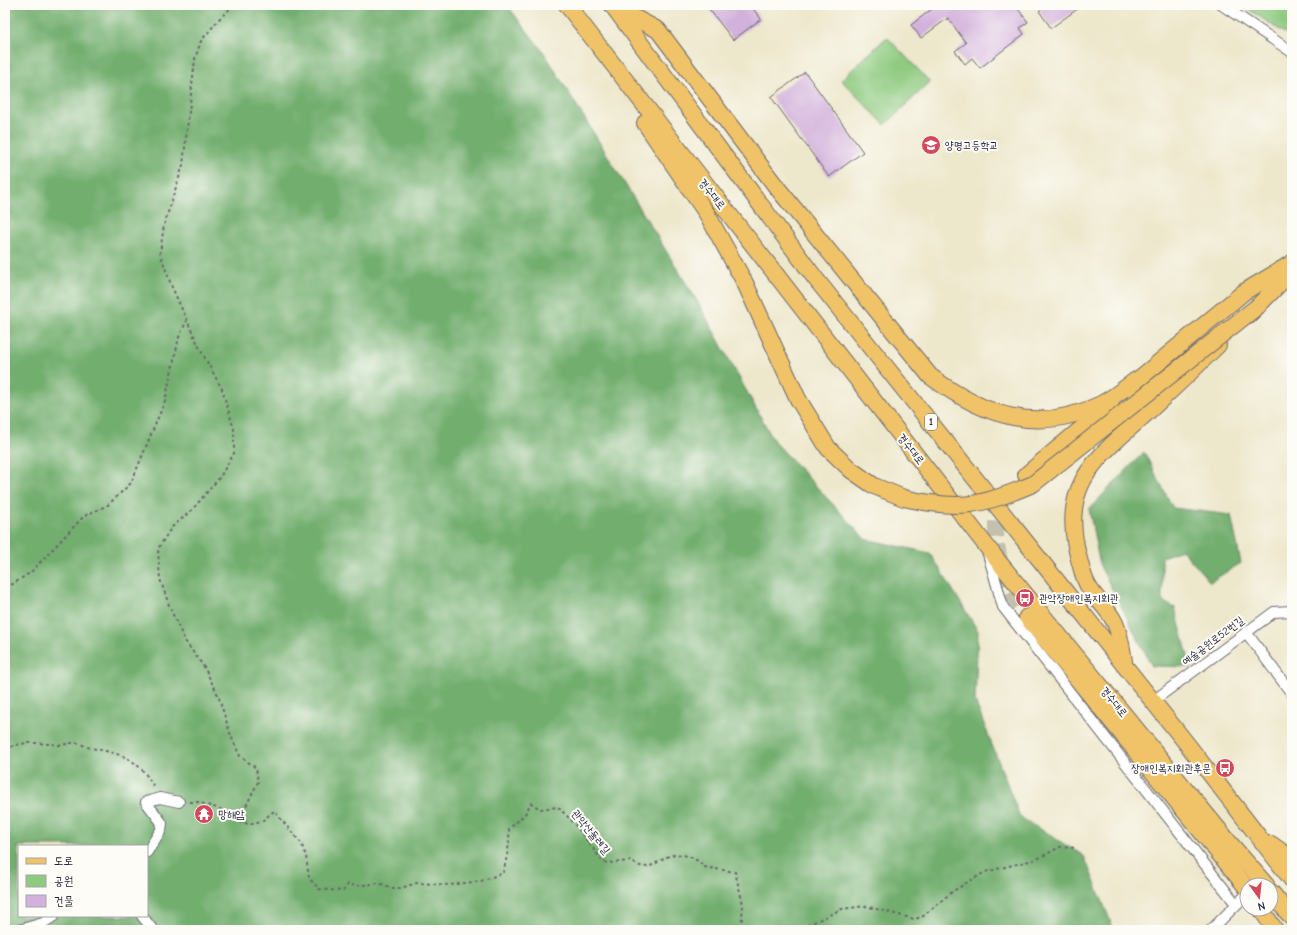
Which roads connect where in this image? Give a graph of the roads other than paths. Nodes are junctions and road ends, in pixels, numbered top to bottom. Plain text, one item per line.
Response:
1 (567, 5) edge
2 (1222, 5) edge
3 (612, 6) edge
4 (583, 28) junction
5 (1292, 52) edge
6 (1292, 263) edge
7 (1292, 271) edge
8 (1258, 306) junction
9 (1136, 380) junction
10 (1026, 475) dead end
11 (986, 546) junction
12 (1292, 611) edge
13 (1027, 617) tunnel mouth
14 (1246, 632) junction
15 (1126, 667) junction
16 (1292, 694) edge
17 (1153, 701) junction
18 (182, 802) road end
19 (1257, 834) junction
20 (1233, 847) junction
21 (148, 850) edge
22 (1292, 859) edge
23 (1242, 877) edge
24 (1259, 877) edge
25 (1239, 880) edge
26 (1292, 880) edge
27 (1239, 900) edge
28 (1279, 902) edge
29 (1236, 904) junction
30 (52, 917) edge
31 (143, 917) edge
32 (1266, 917) edge
33 (1292, 918) edge
34 (19, 930) edge
35 (153, 930) edge
36 (1211, 930) edge
37 (1275, 930) edge

1 - 4 main road, 경수대로
2 - 5 street
3 - 9 main road
3 - 15 main road, 1
4 - 8 main road, bridge
4 - 11 main road, 경수대로
6 - 9 main road
7 - 8 main road
8 - 15 main road, bridge
9 - 10 main road
11 - 20 main road, 경수대로
11 - 29 street
12 - 14 street, 예술공원로52번길
13 - 25 main road
14 - 16 street
14 - 17 street, 예술공원로52번길
15 - 17 main road, 1
17 - 19 main road, 1
18 - 21 street
19 - 22 main road
19 - 26 main road, 1
20 - 23 main road
20 - 24 main road, 경수대로
27 - 29 street
28 - 33 main road
29 - 36 street
30 - 34 street
31 - 35 street
32 - 37 main road

